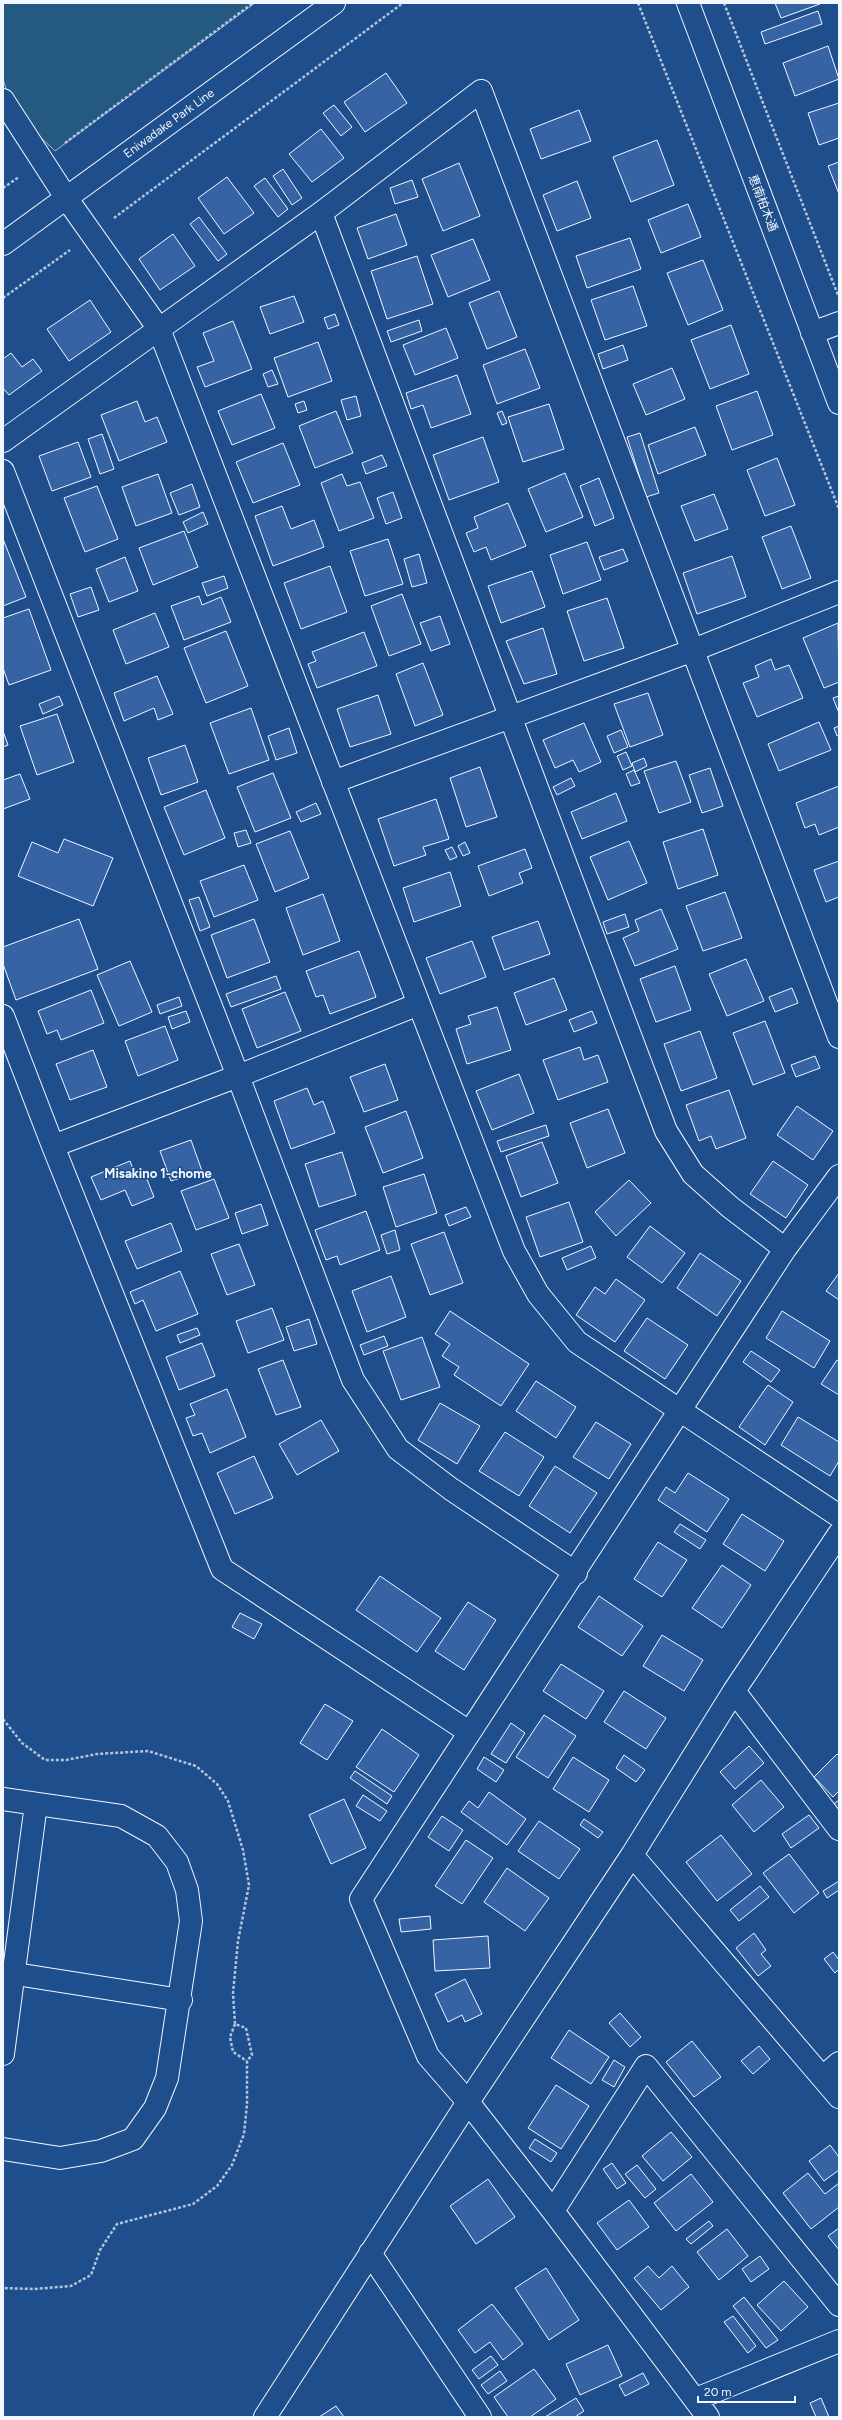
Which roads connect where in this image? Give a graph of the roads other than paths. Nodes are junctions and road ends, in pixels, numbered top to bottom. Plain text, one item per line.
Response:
1 (334, 3) edge
2 (688, 3) edge
3 (3, 100) edge
4 (67, 199) junction
5 (321, 213) junction
6 (3, 244) edge
7 (839, 323) edge
8 (159, 329) junction
9 (812, 333) junction
10 (839, 403) edge
11 (3, 441) edge
12 (3, 471) edge
13 (839, 592) edge
14 (692, 651) junction
15 (510, 719) junction
16 (333, 782) junction
17 (419, 1004) junction
18 (3, 1016) edge
19 (839, 1037) edge
20 (238, 1076) junction
21 (53, 1146) junction
22 (839, 1176) edge
23 (785, 1249) junction
24 (681, 1412) junction
25 (839, 1516) edge
26 (839, 1534) edge
27 (576, 1572) junction
28 (734, 1691) junction
29 (469, 1732) junction
30 (3, 1799) edge
31 (36, 1804) junction
32 (839, 1830) edge
33 (632, 1855) junction
34 (8, 1973) edge
35 (180, 2000) junction
36 (3, 2054) edge
37 (831, 2070) edge
38 (839, 2097) edge
39 (468, 2102) junction
40 (3, 2149) edge
41 (553, 2211) junction
42 (370, 2253) junction
43 (839, 2305) edge
44 (839, 2341) edge
45 (696, 2399) junction
46 (265, 2417) edge
47 (480, 2417) edge
48 (708, 2417) edge

1 - 4 street, Eniwadake Park Line
2 - 9 street, 恵南柏木通
3 - 4 street
4 - 6 street, Eniwadake Park Line
4 - 8 street
5 - 8 street
5 - 14 street
5 - 15 street
7 - 9 street
8 - 11 street
8 - 16 street
9 - 10 street, 恵南柏木通
12 - 20 street
13 - 14 street
14 - 15 street
14 - 19 street
15 - 16 street
15 - 23 street
16 - 17 street
17 - 20 street
17 - 24 street
18 - 21 street
20 - 21 street
20 - 27 street
21 - 29 street
22 - 23 street
23 - 24 street
24 - 25 street
24 - 27 street
26 - 28 street
27 - 29 street
28 - 32 street
28 - 33 street
29 - 39 street
30 - 31 street
31 - 34 street
31 - 35 street
33 - 37 street
33 - 39 street
34 - 35 street
34 - 36 street
35 - 40 street
37 - 38 street
39 - 41 street
39 - 42 street
41 - 43 street
41 - 45 street
42 - 46 street
42 - 47 street
44 - 45 street
45 - 48 street

